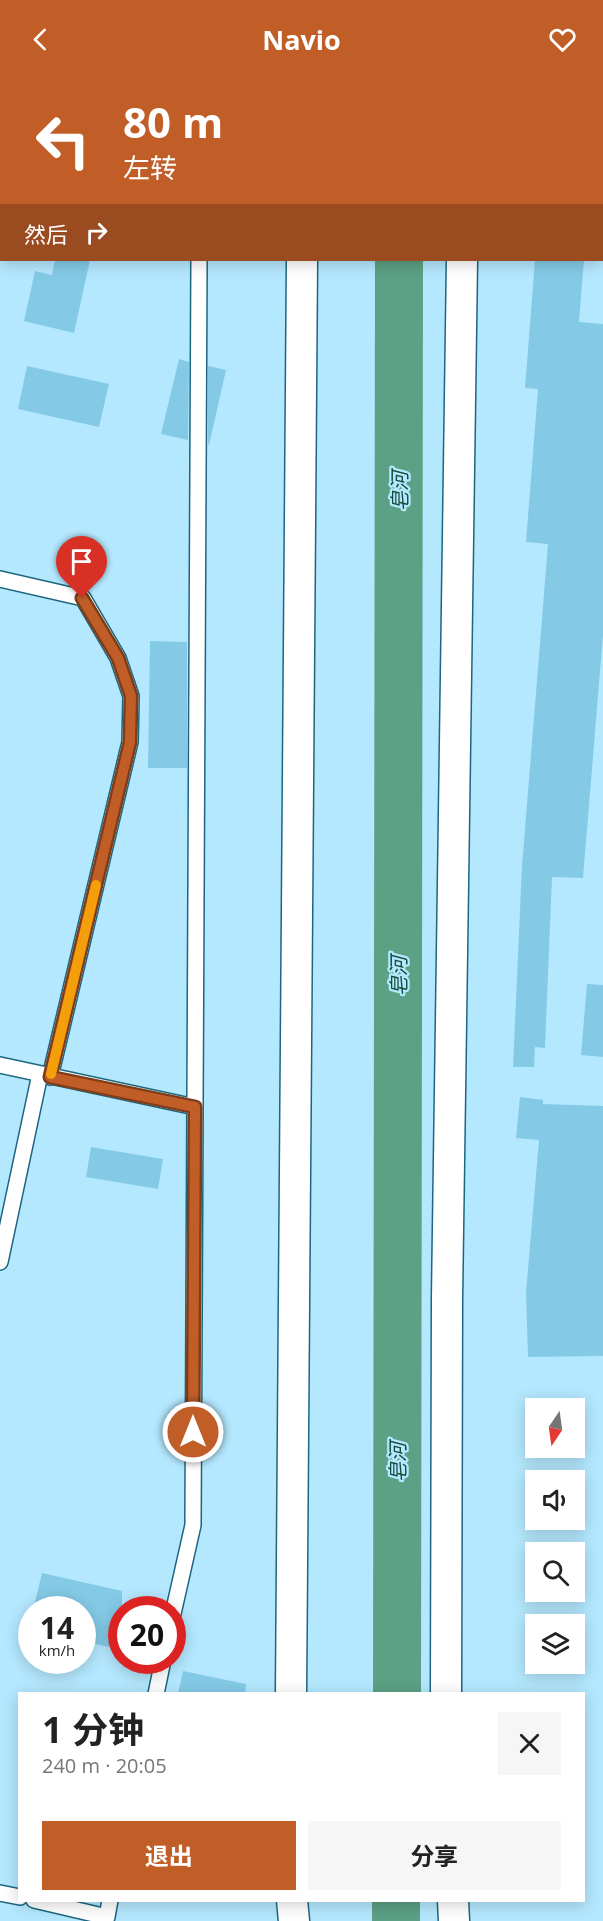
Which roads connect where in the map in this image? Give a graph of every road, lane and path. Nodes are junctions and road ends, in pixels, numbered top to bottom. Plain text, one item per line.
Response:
1 (199, 261) edge
2 (302, 261) edge
3 (462, 261) edge
4 (0, 579) edge
5 (0, 1065) edge
6 (45, 1076) junction
7 (195, 1107) junction
8 (0, 1262) edge
9 (177, 1596) edge
10 (160, 1674) edge
11 (156, 1692) edge
12 (291, 1692) edge
13 (446, 1692) edge
14 (0, 1893) edge
15 (18, 1897) edge
16 (43, 1902) edge
17 (110, 1902) edge
18 (292, 1902) edge
19 (453, 1902) edge
20 (294, 1921) edge
21 (454, 1921) edge

1 - 7 lane
2 - 12 street
3 - 13 street
4 - 6 lane
5 - 6 lane
6 - 7 lane
6 - 8 lane
7 - 9 lane
10 - 11 lane
14 - 15 lane
16 - 17 lane
18 - 20 street
19 - 21 street

